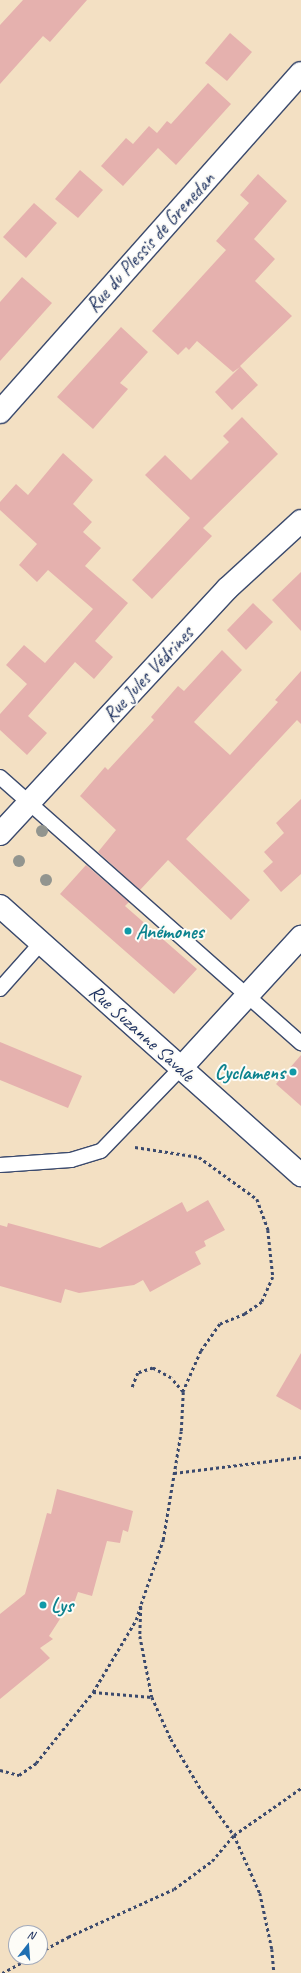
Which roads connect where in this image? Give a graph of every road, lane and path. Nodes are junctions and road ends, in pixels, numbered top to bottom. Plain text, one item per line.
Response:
1 (301, 72) edge
2 (0, 412) edge
3 (301, 521) edge
4 (0, 777) edge
5 (29, 803) junction
6 (0, 834) edge
7 (0, 906) edge
8 (301, 937) edge
9 (41, 943) junction
10 (0, 989) edge
11 (248, 995) junction
12 (301, 1043) edge
13 (181, 1068) junction
14 (101, 1151) junction
15 (0, 1165) edge
16 (301, 1175) edge
17 (132, 1388) dead end
18 (183, 1392) junction
19 (301, 1457) edge
20 (174, 1473) junction
21 (141, 1604) junction
22 (93, 1692) junction
23 (152, 1697) junction
24 (0, 1770) edge
25 (301, 1788) edge
26 (234, 1835) junction
27 (48, 1948) edge
28 (17, 1965) edge
29 (2, 1973) edge
30 (274, 1973) edge

1 - 2 street, Rue du Plessis de Grenedan
3 - 5 street, Rue Jules Védrines
4 - 5 lane
5 - 6 street, Rue Jules Védrines
5 - 11 lane
7 - 9 street, Rue Suzanne Savale
8 - 11 street
9 - 10 lane
9 - 13 street, Rue Suzanne Savale
11 - 12 lane
11 - 13 street
13 - 14 lane
13 - 16 street, Rue Suzanne Savale
14 - 15 lane
14 - 18 path
17 - 18 path
18 - 20 path
19 - 20 path
20 - 21 path
21 - 22 path
21 - 23 path
22 - 23 path
22 - 24 path
23 - 26 path
25 - 26 path
26 - 27 path
26 - 30 path
28 - 29 path

